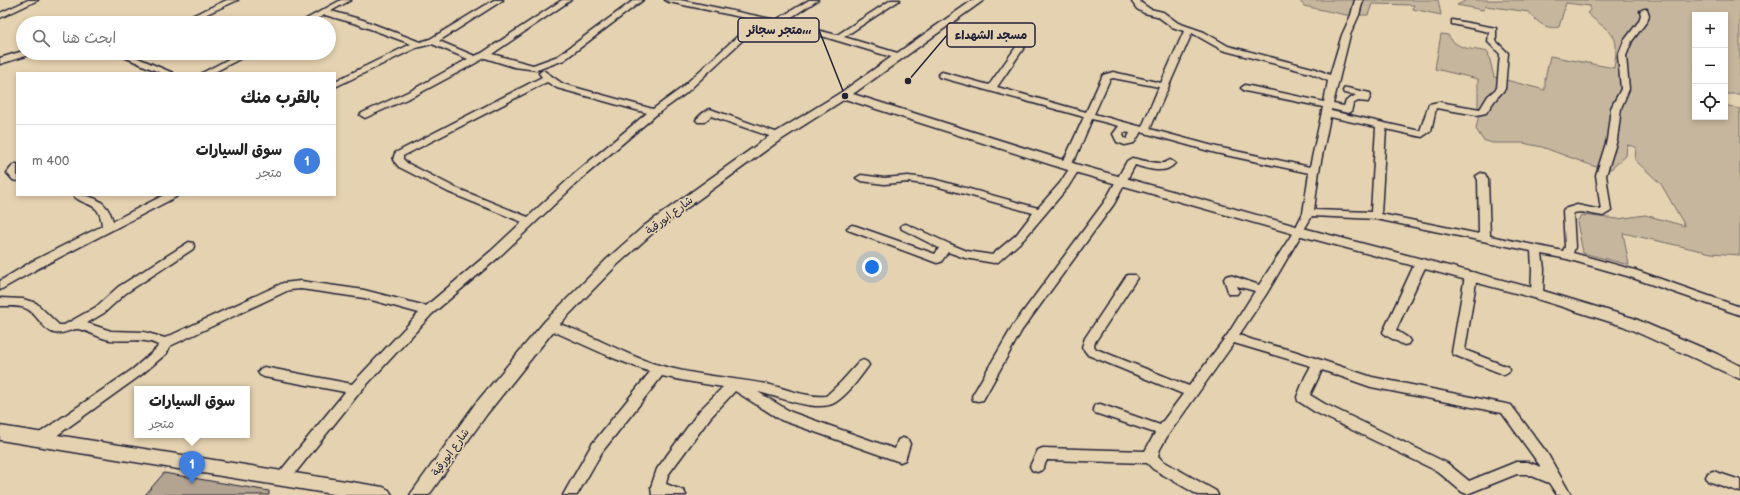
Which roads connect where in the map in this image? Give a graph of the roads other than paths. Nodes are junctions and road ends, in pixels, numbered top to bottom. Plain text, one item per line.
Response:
1 (34, 0) edge
2 (234, 0) edge
3 (347, 0) edge
4 (499, 0) edge
5 (567, 0) edge
6 (639, 0) edge
7 (674, 0) edge
8 (814, 0) edge
9 (896, 0) edge
10 (979, 0) edge
11 (1137, 0) edge
12 (1359, 0) edge
13 (1644, 11) dead end
14 (324, 12) junction
15 (0, 16) edge
16 (196, 16) edge
17 (316, 16) edge
18 (760, 20) junction
19 (1455, 22) dead end
20 (777, 23) junction
21 (1189, 30) junction
22 (838, 38) junction
23 (433, 41) junction
24 (1024, 42) dead end
25 (419, 44) junction
26 (485, 55) junction
27 (16, 56) edge
28 (898, 56) junction
29 (475, 59) junction
30 (136, 60) edge
31 (233, 60) edge
32 (0, 61) edge
33 (534, 68) junction
34 (166, 72) edge
35 (208, 72) edge
36 (942, 75) dead end
37 (547, 78) junction
38 (1333, 80) junction
39 (336, 84) edge
40 (1165, 86) junction
41 (992, 88) junction
42 (1245, 88) dead end
43 (1347, 91) dead end
44 (844, 94) junction
45 (1326, 109) junction
46 (654, 112) junction
47 (365, 115) dead end
48 (1090, 115) junction
49 (701, 120) dead end
50 (1381, 126) junction
51 (1145, 130) junction
52 (778, 136) junction
53 (1170, 163) dead end
54 (1070, 167) junction
55 (16, 168) edge
56 (1314, 171) junction
57 (1481, 176) dead end
58 (16, 177) edge
59 (861, 178) dead end
60 (1121, 181) junction
61 (80, 196) edge
62 (170, 196) edge
63 (1040, 212) junction
64 (1308, 213) junction
65 (1376, 216) junction
66 (529, 221) junction
67 (906, 227) dead end
68 (108, 228) junction
69 (852, 228) dead end
70 (1299, 231) junction
71 (1485, 239) junction
72 (189, 246) dead end
73 (946, 247) junction
74 (1536, 250) junction
75 (1567, 255) junction
76 (1421, 263) junction
77 (1471, 276) junction
78 (1131, 278) dead end
79 (0, 286) edge
80 (1263, 290) junction
81 (1233, 291) dead end
82 (1537, 294) junction
83 (0, 302) edge
84 (428, 311) junction
85 (1740, 311) edge
86 (77, 324) junction
87 (550, 325) junction
88 (1232, 338) junction
89 (1404, 341) dead end
90 (165, 343) junction
91 (1319, 364) junction
92 (863, 365) dead end
93 (659, 370) junction
94 (1504, 370) dead end
95 (264, 372) dead end
96 (1740, 373) edge
97 (734, 384) junction
98 (355, 389) junction
99 (1192, 392) junction
100 (978, 396) dead end
101 (1100, 409) dead end
102 (1163, 432) junction
103 (0, 433) edge
104 (40, 440) junction
105 (903, 444) dead end
106 (1151, 457) junction
107 (1037, 466) dead end
108 (1713, 477) dead end
109 (283, 478) junction
110 (1553, 478) junction
111 (1740, 486) edge
112 (658, 491) edge
113 (382, 495) edge
114 (419, 495) edge
115 (570, 495) edge
116 (679, 495) edge
117 (1211, 495) edge
118 (1564, 495) edge

1 - 15 street
2 - 16 street
3 - 14 street
4 - 23 street
5 - 26 street
6 - 33 street
7 - 18 street
8 - 20 street
9 - 22 street
10 - 28 main road, شارع ابورقية
11 - 21 street
12 - 38 street
13 - 75 street
14 - 17 street
14 - 25 street
18 - 20 street
18 - 46 street
19 - 50 street
20 - 22 street
21 - 38 street
21 - 40 street
22 - 28 street
23 - 25 street
23 - 29 street
24 - 41 street
25 - 39 street
26 - 29 street
26 - 33 street
27 - 32 street
28 - 44 main road, شارع ابورقية
29 - 47 street
30 - 34 street
31 - 35 street
33 - 37 street
36 - 41 street
37 - 46 street
37 - 66 street
38 - 45 street
40 - 48 street
40 - 51 street
41 - 48 street
42 - 45 street
43 - 45 street
44 - 52 main road, شارع ابورقية
44 - 54 main road
45 - 50 street
45 - 56 street
46 - 66 street
48 - 51 street
48 - 54 street
49 - 52 street
50 - 65 street
51 - 56 street
52 - 87 main road, شارع ابورقية
53 - 60 street
54 - 60 main road
54 - 63 street
55 - 58 street
56 - 64 street
57 - 71 street
59 - 63 street
60 - 70 main road
60 - 100 street
61 - 68 street
62 - 68 street
63 - 73 street
64 - 65 street
64 - 70 street
65 - 71 street
66 - 84 street
67 - 73 street
68 - 79 street
69 - 73 street
70 - 76 main road
70 - 80 street
71 - 74 street
72 - 86 street
74 - 75 street
74 - 82 street
75 - 85 street
76 - 77 main road
76 - 89 street
77 - 82 main road
77 - 94 street
78 - 99 street
80 - 81 street
80 - 88 street
82 - 96 main road
83 - 86 street
84 - 90 street
84 - 98 street
86 - 90 street
87 - 93 street
87 - 114 main road, شارع ابورقية
88 - 91 street
88 - 99 street
90 - 104 street
91 - 110 street
91 - 110 street
92 - 97 street
93 - 97 street
93 - 115 street
95 - 98 street
97 - 105 street
97 - 112 street
98 - 109 street
99 - 102 street
101 - 102 street
102 - 106 street
103 - 104 main road
104 - 109 main road
106 - 107 street
106 - 117 street
108 - 111 street
109 - 113 main road
110 - 118 street
112 - 116 street

